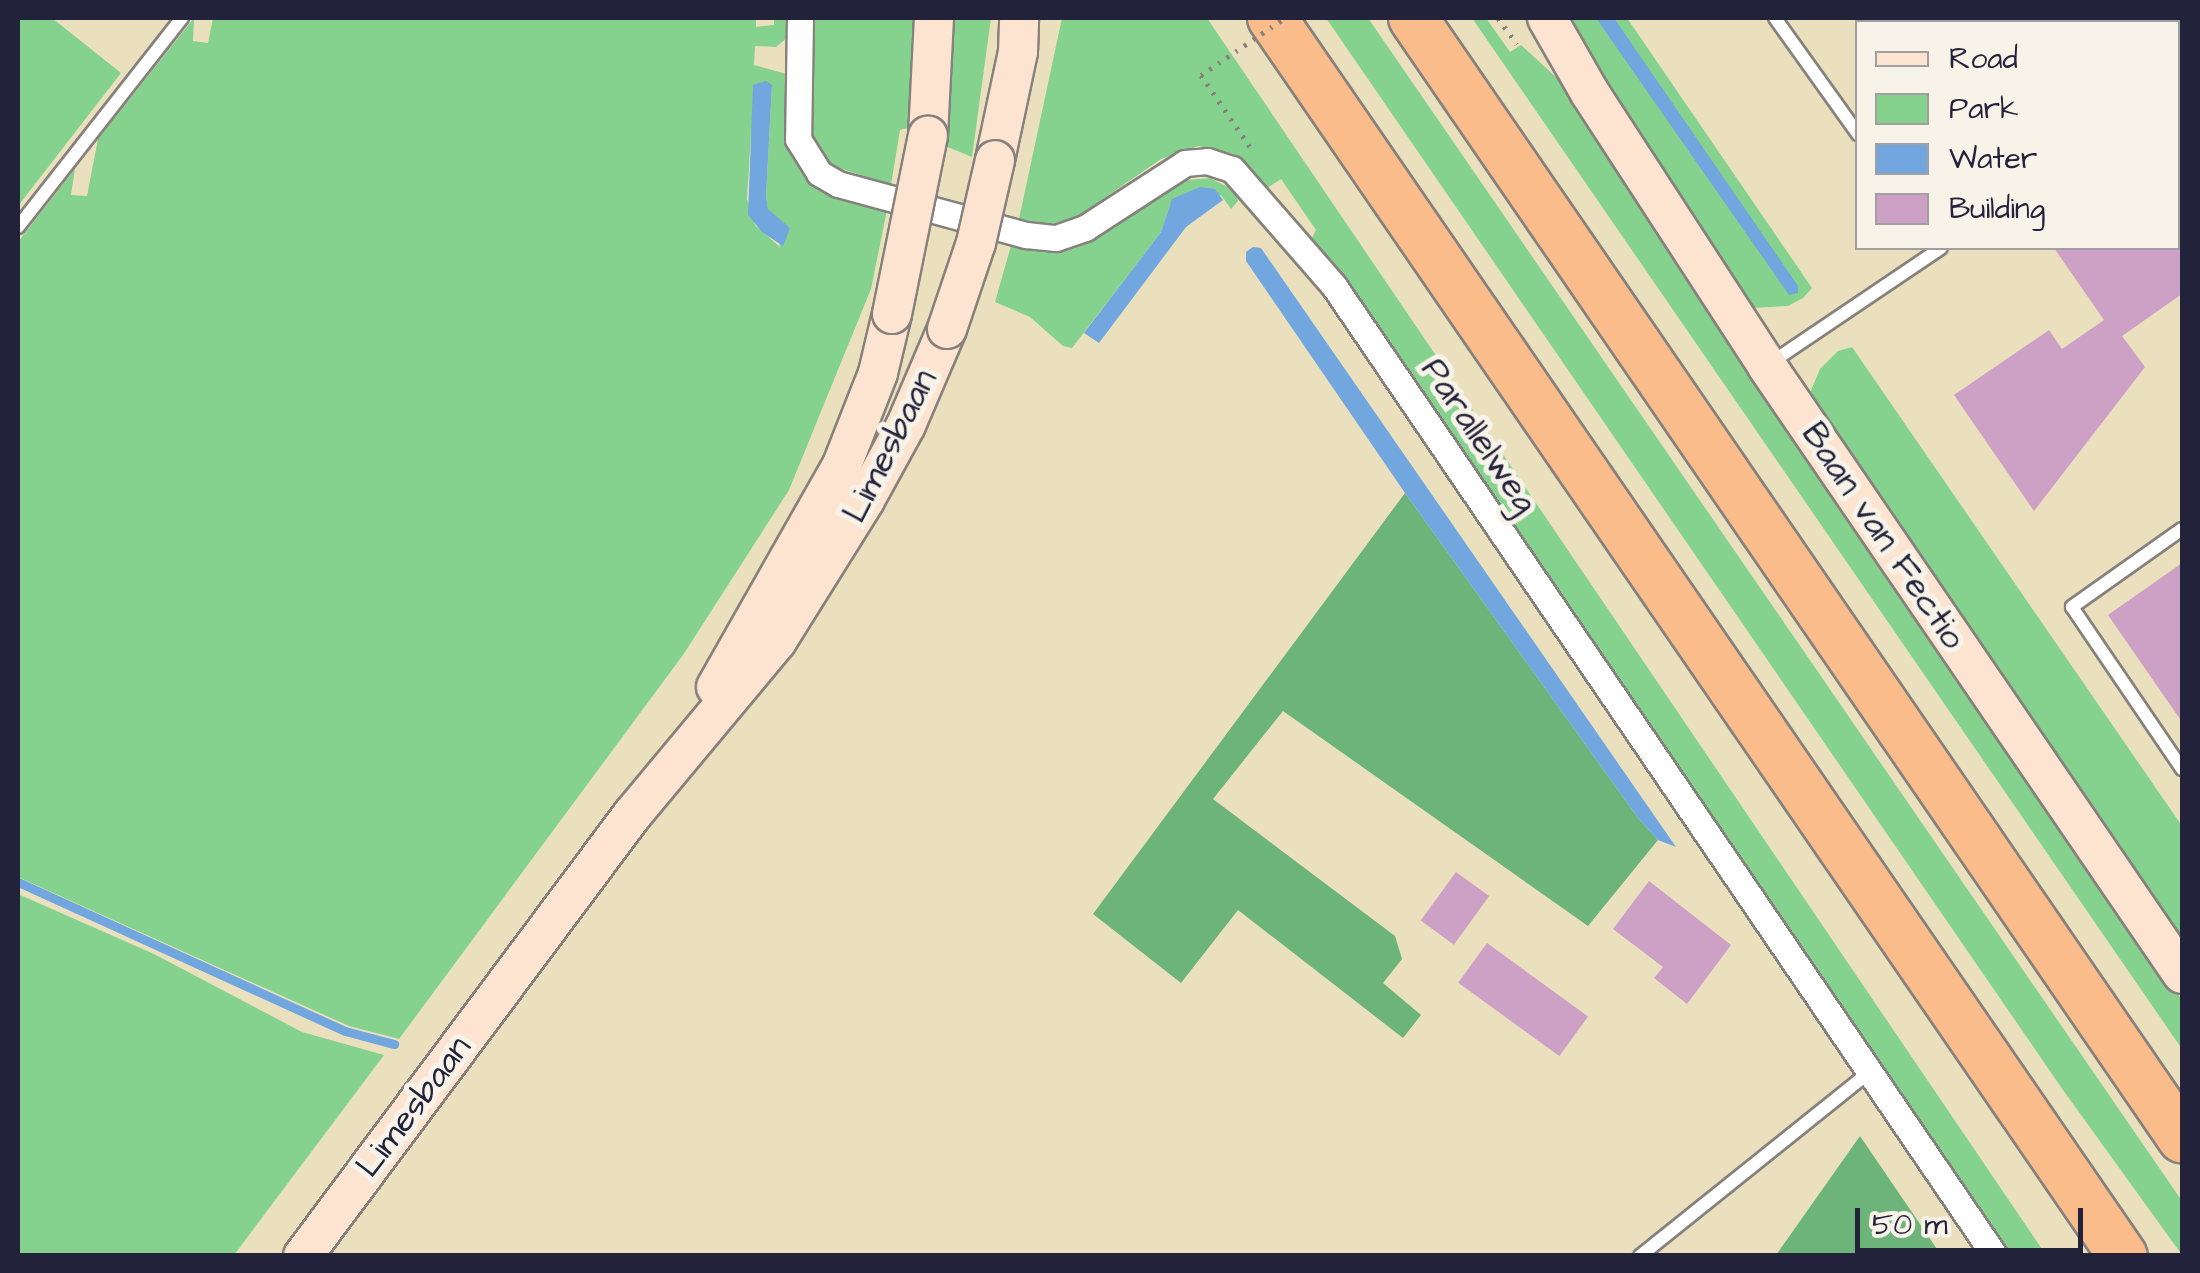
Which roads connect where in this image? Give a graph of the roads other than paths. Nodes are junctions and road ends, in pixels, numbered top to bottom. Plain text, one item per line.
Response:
1 (182, 18) edge
2 (800, 18) edge
3 (934, 18) edge
4 (1019, 18) edge
5 (1272, 18) edge
6 (1413, 18) edge
7 (1548, 18) edge
8 (1775, 18) edge
9 (1522, 31) edge
10 (1590, 93) junction
11 (1855, 130) edge
12 (18, 227) edge
13 (1936, 250) edge
14 (1767, 366) junction
15 (2182, 530) edge
16 (2182, 768) edge
17 (632, 815) junction
18 (2182, 974) edge
19 (1870, 1072) junction
20 (2182, 1138) edge
21 (303, 1256) edge
22 (1640, 1256) edge
23 (1995, 1256) edge
24 (2123, 1256) edge

1 - 12 lane
2 - 19 street, Parallelweg
3 - 17 main road, Limesbaan, bridge
4 - 17 main road, Limesbaan, bridge
5 - 24 highway
6 - 20 highway
7 - 10 main road, Baan van Fectio
8 - 11 lane
9 - 10 main road, Baan van Fectio
10 - 14 main road, Baan van Fectio
13 - 14 lane
14 - 18 main road, Baan van Fectio
15 - 16 lane
17 - 21 main road, Limesbaan
19 - 22 lane
19 - 23 street, Parallelweg

